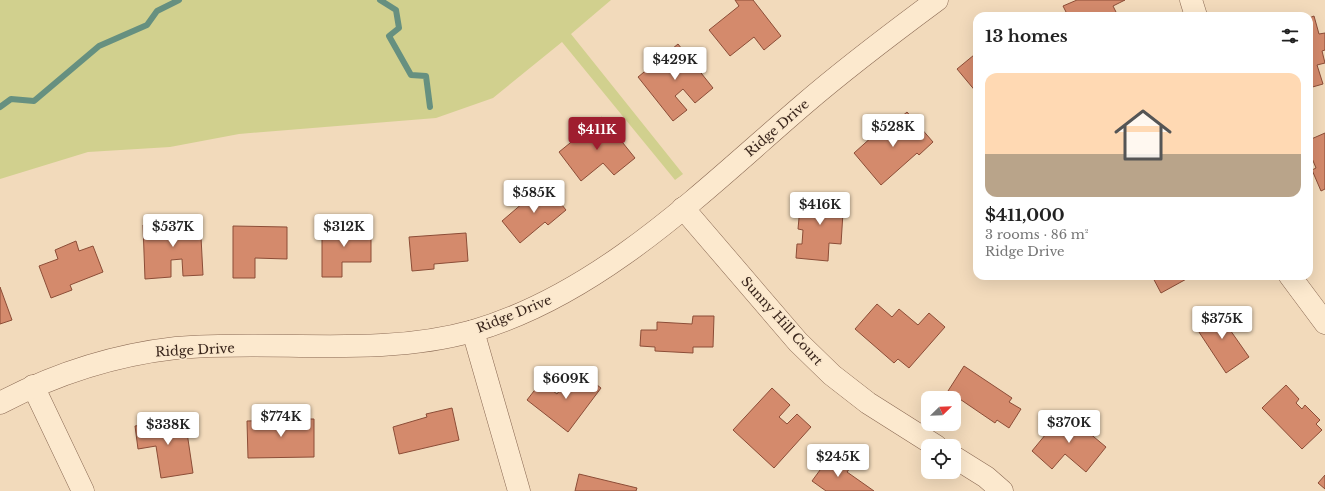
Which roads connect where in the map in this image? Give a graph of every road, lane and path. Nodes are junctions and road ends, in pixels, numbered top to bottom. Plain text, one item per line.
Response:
1 (937, 0) edge
2 (1191, 0) edge
3 (1195, 12) edge
4 (683, 208) junction
5 (1293, 280) edge
6 (1325, 323) edge
7 (473, 331) junction
8 (33, 386) junction
9 (0, 403) edge
10 (925, 439) edge
11 (961, 462) edge
12 (83, 491) edge
13 (519, 491) edge
14 (1002, 491) edge

1 - 4 street, Ridge Drive
2 - 3 street
4 - 7 street, Ridge Drive
4 - 10 street, Sunny Hill Court
5 - 6 street
7 - 8 street, Ridge Drive
7 - 13 street
8 - 9 street, Ridge Drive
8 - 12 street
11 - 14 street

